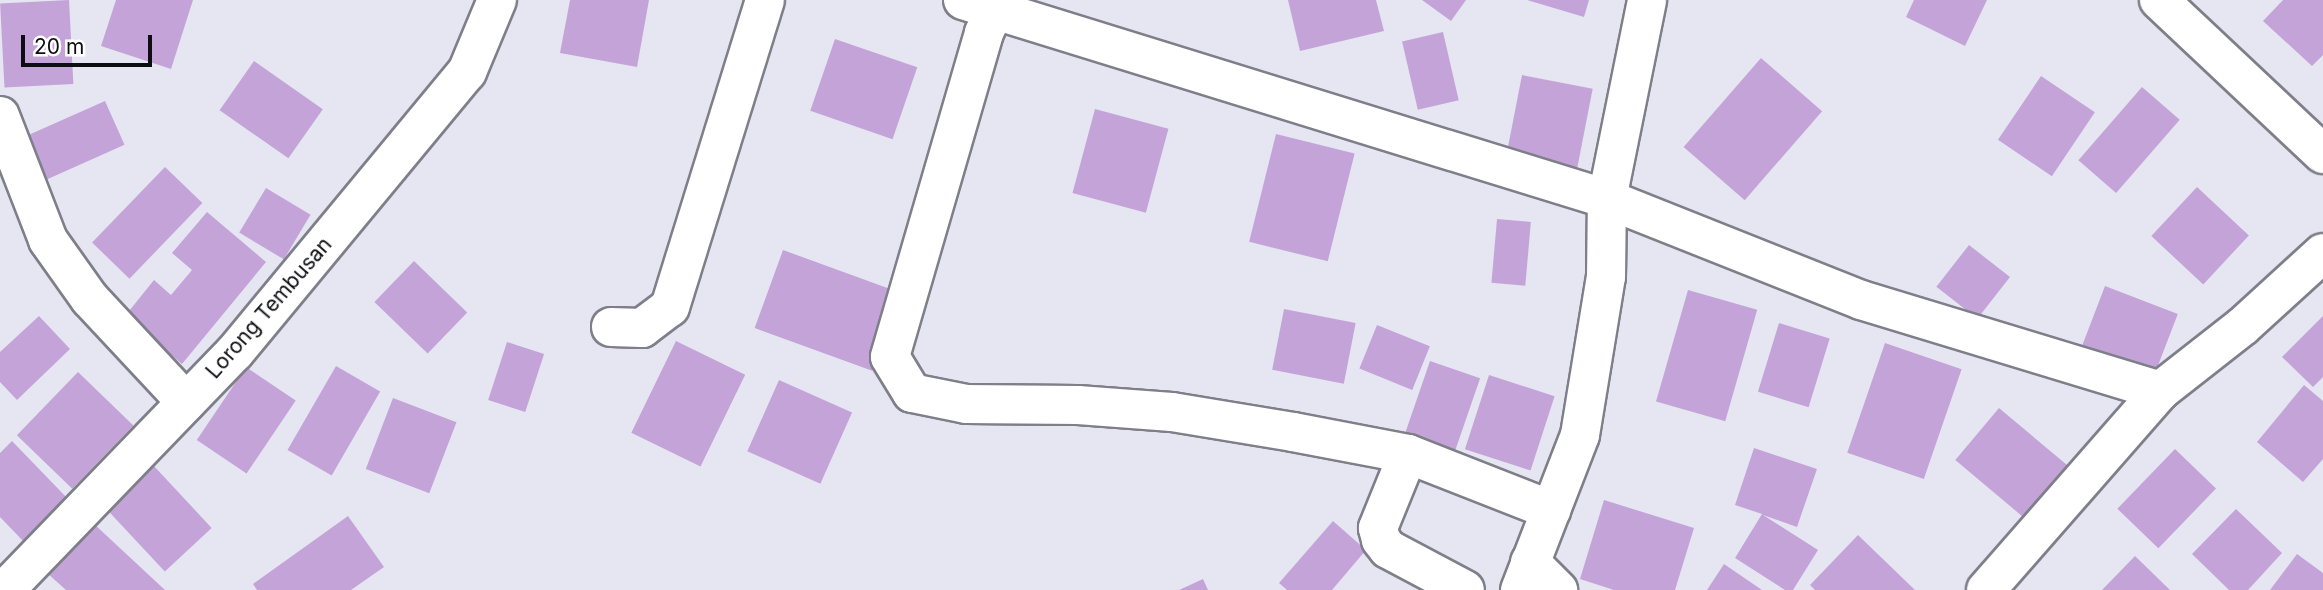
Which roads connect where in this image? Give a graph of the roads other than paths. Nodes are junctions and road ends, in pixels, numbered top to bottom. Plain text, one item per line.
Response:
1 (497, 0) edge
2 (765, 0) edge
3 (1647, 0) edge
4 (2159, 0) edge
5 (979, 5) edge
6 (0, 116) edge
7 (2323, 154) edge
8 (1607, 200) junction
9 (2323, 253) edge
10 (611, 327) dead end
11 (2160, 391) junction
12 (186, 402) junction
13 (1408, 454) junction
14 (1550, 510) junction
15 (1525, 576) edge
16 (5, 590) edge
17 (1465, 590) edge
18 (1558, 590) edge
19 (1986, 590) edge

1 - 12 street, Lorong Tembusan
2 - 10 street
3 - 8 street
4 - 7 street
5 - 8 street
5 - 13 street
6 - 12 street
8 - 11 street
8 - 14 street
9 - 11 street
11 - 19 street
12 - 16 street, Lorong Tembusan
13 - 14 street
13 - 17 street
14 - 15 street
15 - 18 street

